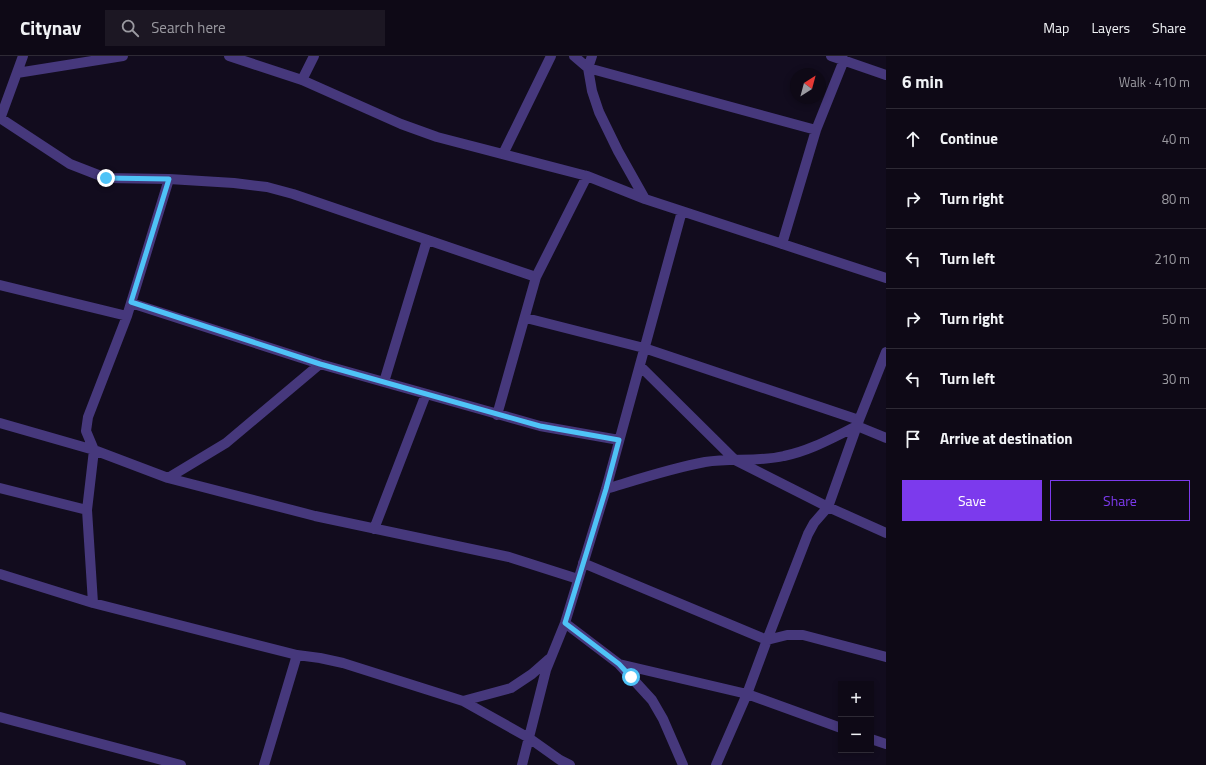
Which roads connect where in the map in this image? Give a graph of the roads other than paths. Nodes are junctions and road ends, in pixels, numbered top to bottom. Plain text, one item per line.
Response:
1 (23, 56) edge
2 (122, 56) edge
3 (229, 56) edge
4 (314, 56) edge
5 (551, 56) edge
6 (574, 56) edge
7 (592, 56) edge
8 (831, 56) edge
9 (844, 60) junction
10 (588, 68) junction
11 (17, 72) junction
12 (886, 75) edge
13 (302, 80) junction
14 (0, 118) edge
15 (816, 130) junction
16 (503, 154) junction
17 (587, 176) junction
18 (169, 179) junction
19 (645, 199) junction
20 (682, 211) junction
21 (427, 240) junction
22 (782, 244) junction
23 (536, 277) junction
24 (886, 278) edge
25 (0, 285) edge
26 (131, 302) junction
27 (127, 316) junction
28 (526, 318) junction
29 (644, 348) junction
30 (886, 352) edge
31 (320, 364) junction
32 (883, 365) edge
33 (640, 366) junction
34 (384, 382) junction
35 (426, 394) junction
36 (497, 414) junction
37 (0, 423) edge
38 (858, 423) junction
39 (886, 438) edge
40 (619, 440) junction
41 (94, 450) junction
42 (735, 460) junction
43 (168, 478) junction
44 (0, 488) edge
45 (606, 489) junction
46 (828, 507) junction
47 (87, 510) junction
48 (374, 529) junction
49 (886, 533) edge
50 (583, 563) junction
51 (0, 574) edge
52 (578, 579) junction
53 (93, 603) junction
54 (565, 623) junction
55 (767, 640) junction
56 (297, 655) junction
57 (551, 657) junction
58 (886, 657) edge
59 (619, 664) junction
60 (747, 694) junction
61 (462, 701) junction
62 (0, 717) edge
63 (838, 727) edge
64 (529, 738) junction
65 (874, 740) edge
66 (886, 744) edge
67 (181, 765) edge
68 (264, 765) edge
69 (522, 765) edge
70 (570, 765) edge
71 (683, 765) edge
72 (716, 765) edge

1 - 11 street
2 - 11 street
3 - 13 street
4 - 13 street
5 - 16 street
6 - 10 street
7 - 10 street
8 - 9 street
9 - 12 street
9 - 15 street
10 - 15 street
10 - 19 street
11 - 14 street
13 - 16 street
14 - 18 street
15 - 22 street
16 - 17 street
17 - 19 street
17 - 23 street
18 - 21 street
18 - 26 street
19 - 20 street
20 - 22 street
20 - 29 street
21 - 23 street
21 - 34 street
22 - 24 street
23 - 28 street
25 - 27 street
26 - 27 street
26 - 31 street
27 - 41 street
28 - 29 street
28 - 36 street
29 - 33 street
29 - 38 street
30 - 32 street
31 - 34 street
31 - 43 street
32 - 38 street
33 - 40 street
33 - 42 street
34 - 35 street
35 - 36 street
35 - 48 street
36 - 40 street
37 - 41 street
38 - 39 street
38 - 42 street
38 - 46 street
40 - 45 street
41 - 43 street
41 - 47 street
42 - 45 street
42 - 46 street
43 - 48 street
44 - 47 street
45 - 50 street
46 - 49 street
46 - 55 street
47 - 53 street
48 - 52 street
50 - 52 street
50 - 55 street
51 - 53 street
52 - 54 street
53 - 56 street
54 - 57 street
54 - 59 street
55 - 58 street
55 - 60 street
56 - 61 street
56 - 68 street
57 - 61 street
57 - 64 street
59 - 60 street
59 - 71 street
60 - 63 street
60 - 72 street
61 - 64 street
62 - 67 street
64 - 69 street
64 - 70 street
65 - 66 street

